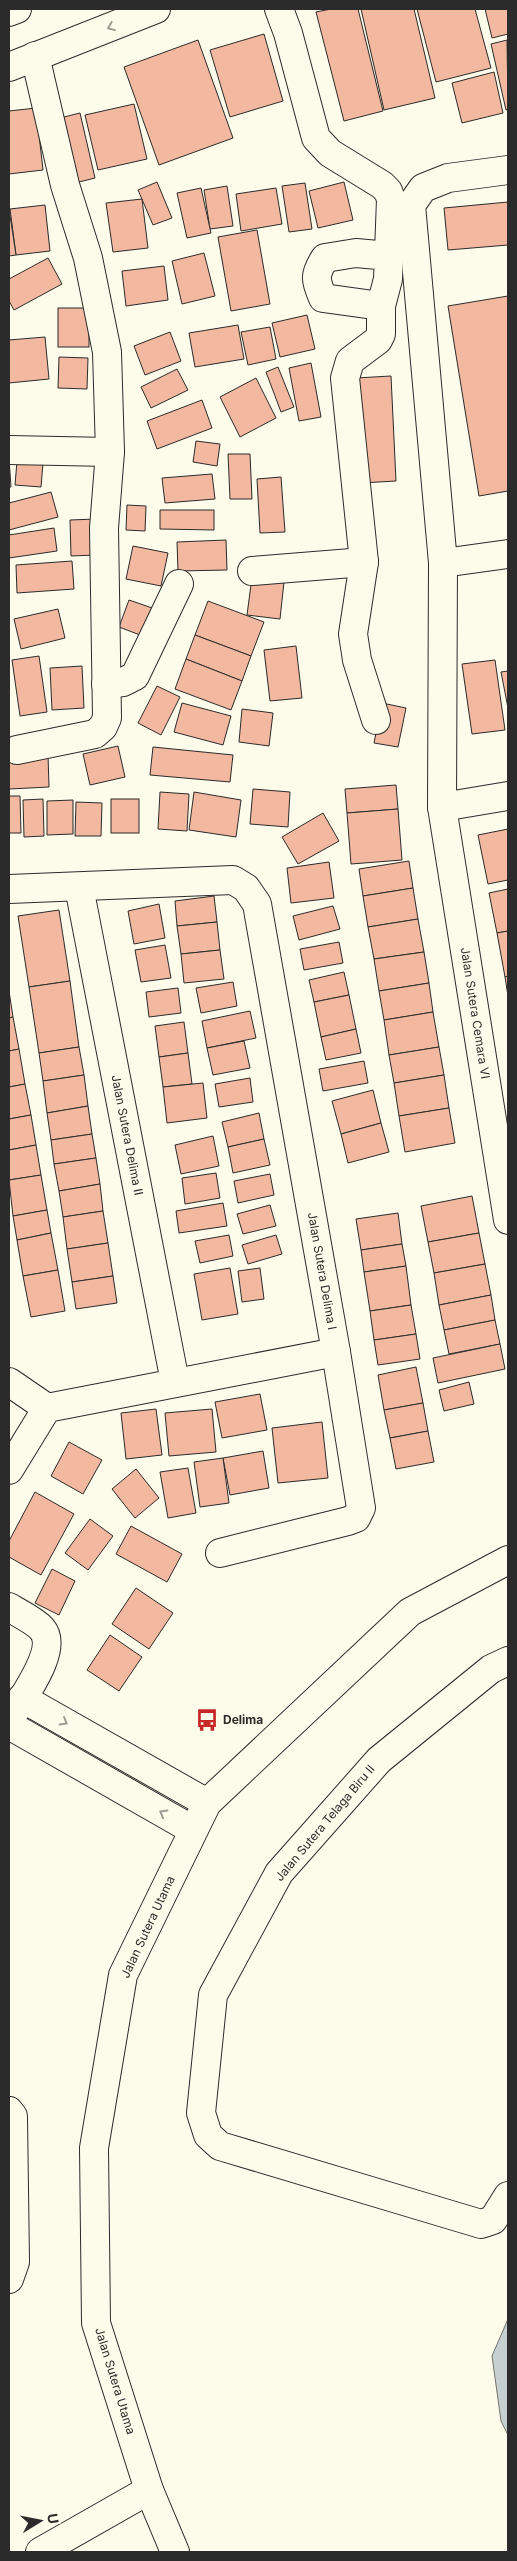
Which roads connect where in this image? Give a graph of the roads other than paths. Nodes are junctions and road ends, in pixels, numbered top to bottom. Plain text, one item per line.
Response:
1 (156, 9) edge
2 (279, 9) edge
3 (35, 56) junction
4 (9, 67) edge
5 (508, 170) edge
6 (389, 256) junction
7 (382, 306) junction
8 (9, 450) edge
9 (110, 452) junction
10 (508, 554) edge
11 (364, 562) junction
12 (442, 563) junction
13 (252, 572) dead end
14 (179, 584) dead end
15 (106, 684) junction
16 (376, 720) dead end
17 (17, 750) dead end
18 (508, 796) edge
19 (442, 807) junction
20 (79, 887) junction
21 (9, 889) edge
22 (508, 1220) edge
23 (336, 1352) junction
24 (9, 1382) edge
25 (175, 1382) junction
26 (47, 1408) junction
27 (9, 1470) edge
28 (220, 1553) dead end
29 (508, 1560) edge
30 (9, 1607) edge
31 (508, 1661) edge
32 (22, 1698) junction
33 (9, 1723) edge
34 (207, 1803) junction
35 (193, 1830) junction
36 (9, 2111) edge
37 (508, 2196) edge
38 (10, 2278) edge
39 (149, 2490) junction
40 (40, 2552) edge
41 (175, 2552) edge

1 -> 3 street
2 - 6 street
3 - 4 street
3 - 9 street
5 - 12 street, Jalan Sutera Cemara VI
6 - 7 street
6 - 7 street
7 - 11 street
8 - 9 street
9 - 15 street
10 - 12 street
11 - 13 street
11 - 16 street
12 - 19 street, Jalan Sutera Cemara VI
14 - 15 street
15 - 17 street
18 - 19 street
19 - 22 street, Jalan Sutera Cemara VI
20 - 21 street
20 - 23 street, Jalan Sutera Delima I
20 - 25 street, Jalan Sutera Delima II
23 - 25 street
23 - 28 street, Jalan Sutera Delima I
24 - 26 street
25 - 26 street
26 - 27 street
29 - 34 street, Jalan Sutera Utama
30 - 32 street
31 - 37 street, Jalan Sutera Telaga Biru II
32 - 33 street
32 -> 34 street
35 -> 33 street
34 - 35 street, Jalan Sutera Utama
35 - 39 street, Jalan Sutera Utama
36 - 38 street
39 - 40 street
39 - 41 street, Jalan Sutera Utama

